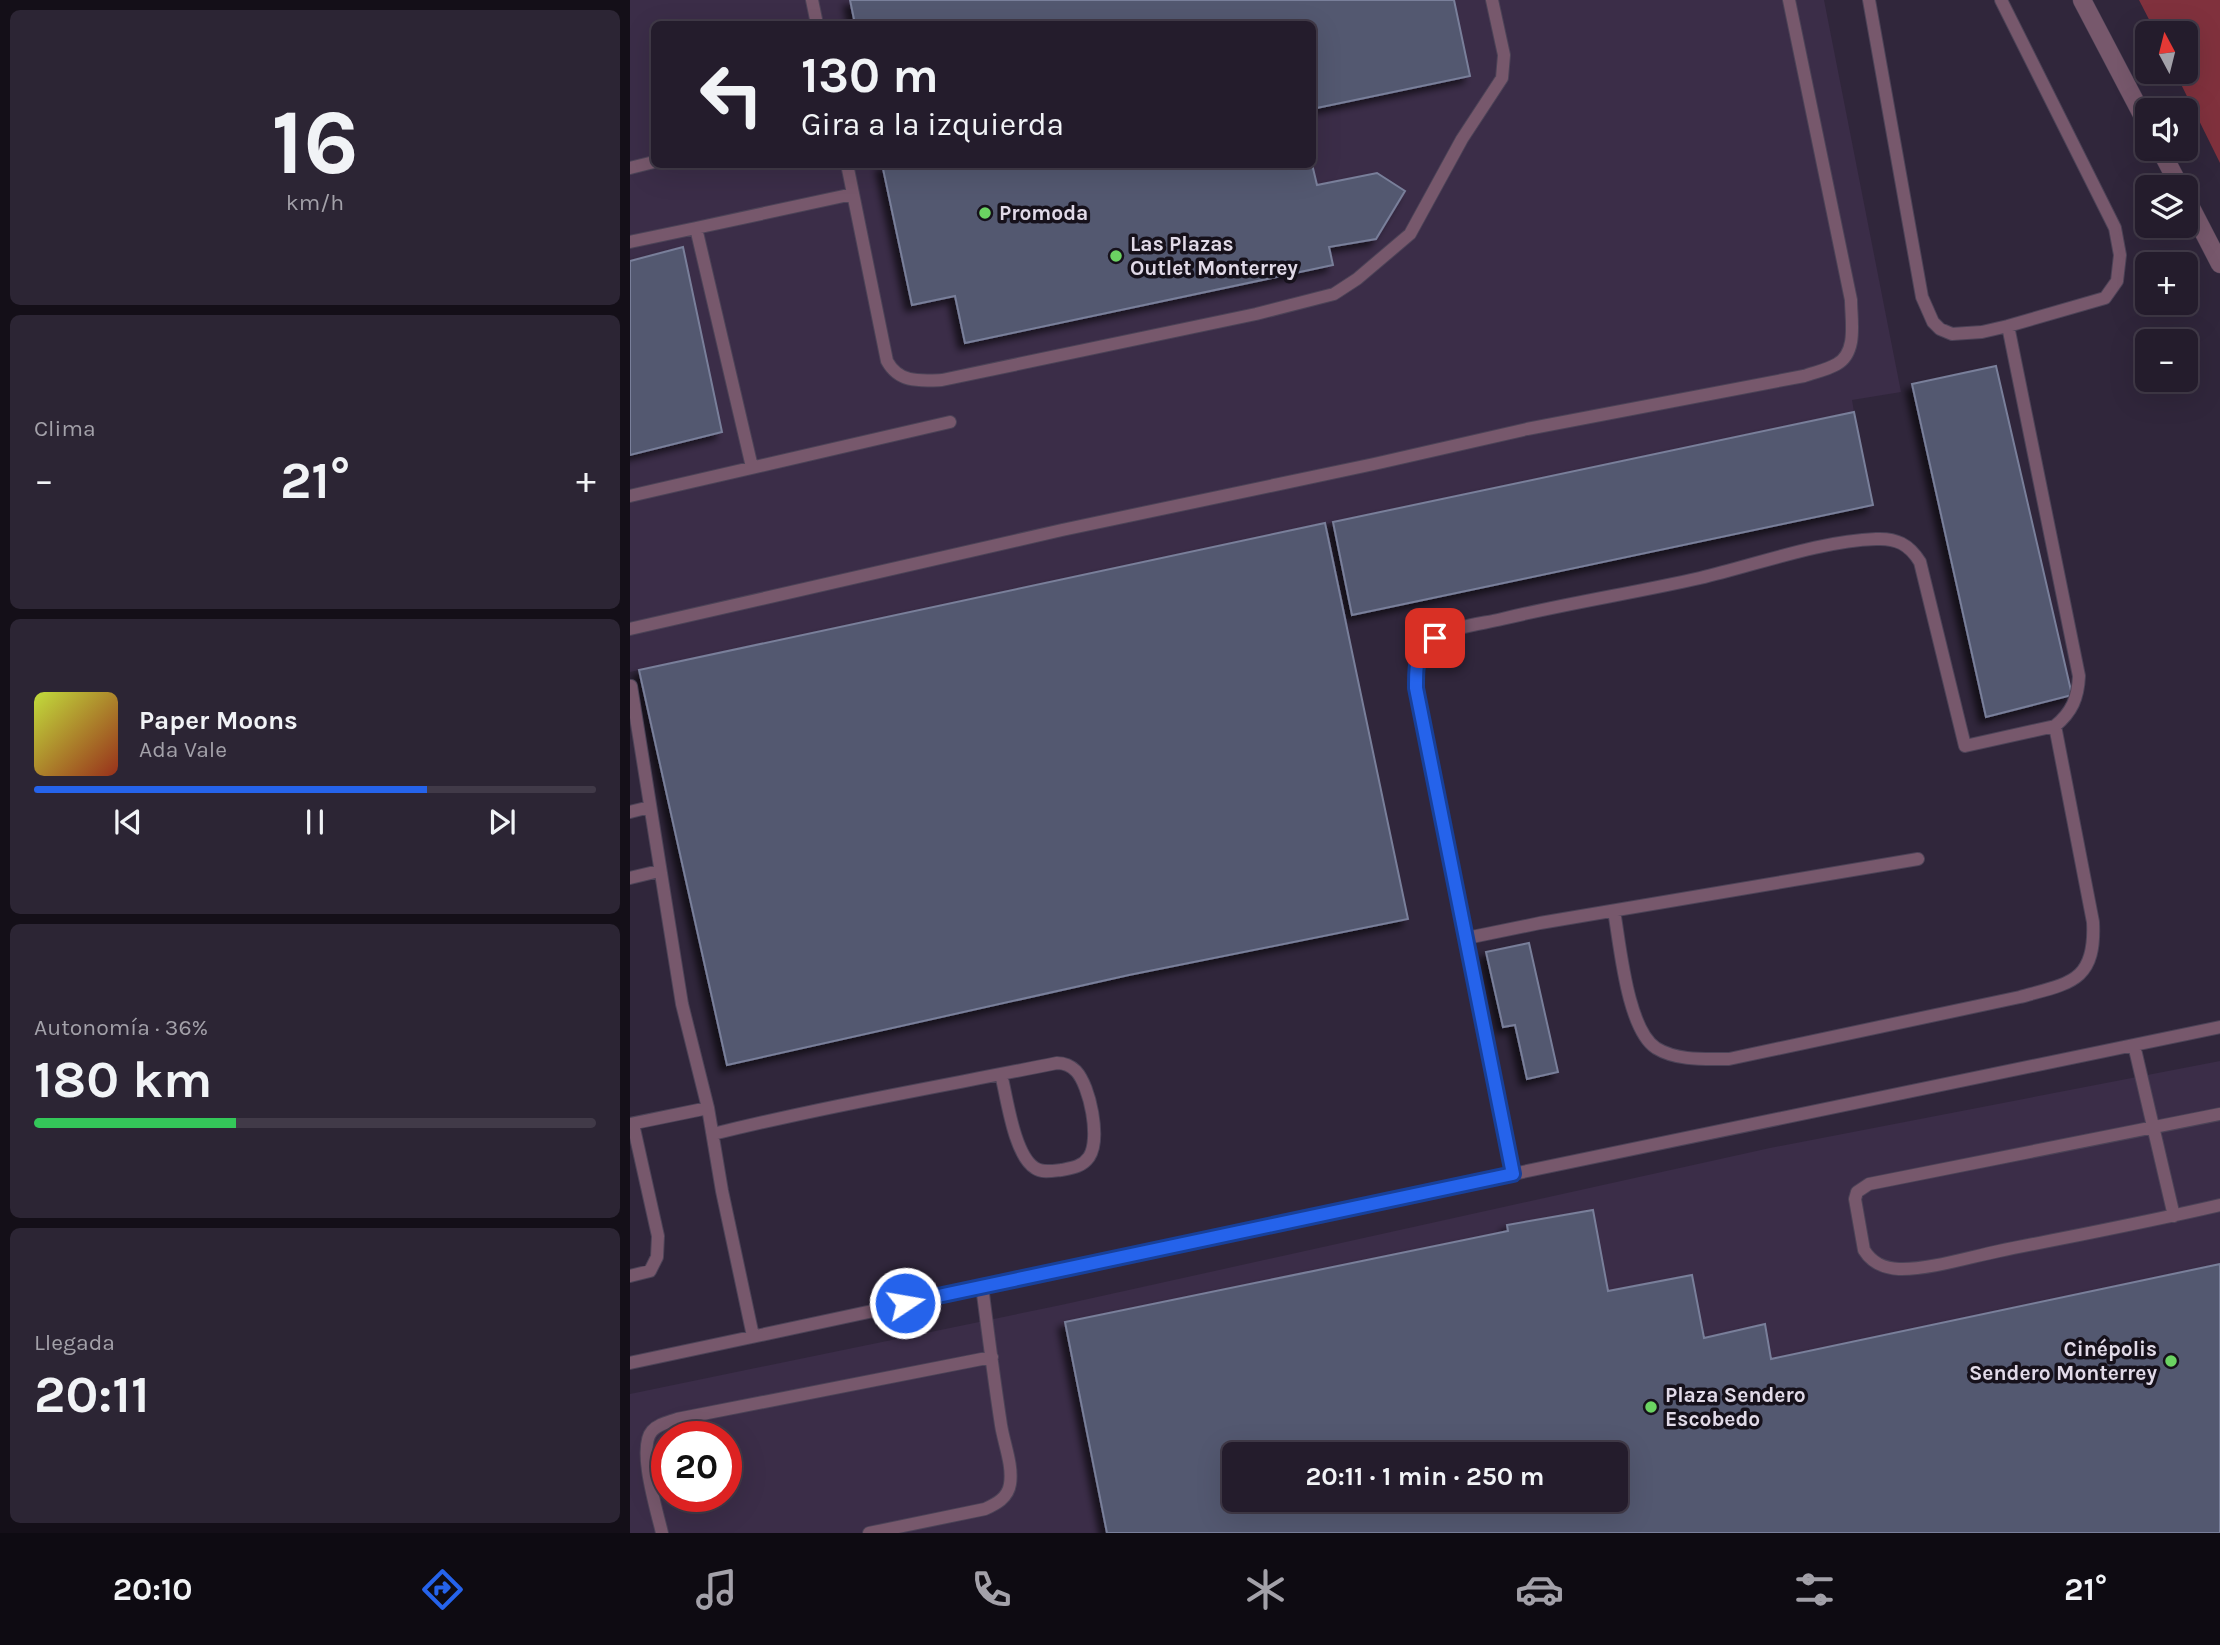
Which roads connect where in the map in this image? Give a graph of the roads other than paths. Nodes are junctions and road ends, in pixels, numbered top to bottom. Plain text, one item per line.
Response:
1 (812, 0) edge
2 (1492, 0) edge
3 (1789, 0) edge
4 (1869, 0) edge
5 (2001, 0) edge
6 (2082, 0) edge
7 (816, 21) edge
8 (2135, 101) edge
9 (651, 162) edge
10 (631, 165) edge
11 (848, 168) edge
12 (853, 194) junction
13 (2198, 221) edge
14 (696, 228) junction
15 (630, 242) edge
16 (2220, 264) edge
17 (2008, 326) junction
18 (950, 422) dead end
19 (752, 467) junction
20 (630, 496) edge
21 (630, 629) edge
22 (631, 686) edge
23 (2055, 726) junction
24 (650, 807) junction
25 (630, 812) edge
26 (1918, 859) dead end
27 (659, 871) junction
28 (630, 878) edge
29 (1614, 911) junction
30 (1467, 938) junction
31 (2220, 1027) edge
32 (2134, 1045) junction
33 (1001, 1074) junction
34 (708, 1108) junction
35 (2220, 1114) edge
36 (631, 1124) edge
37 (2153, 1129) junction
38 (713, 1135) junction
39 (1513, 1174) junction
40 (2220, 1205) edge
41 (2174, 1216) junction
42 (630, 1276) edge
43 (982, 1286) junction
44 (752, 1336) junction
45 (992, 1357) junction
46 (630, 1363) edge
47 (662, 1533) edge
48 (869, 1533) edge

1 - 7 lane
2 - 12 lane
3 - 21 lane
4 - 17 lane
5 - 17 lane
6 - 8 street
9 - 10 lane
11 - 12 lane
12 - 14 lane
13 - 16 street
14 - 15 lane
14 - 19 lane
17 - 23 lane
18 - 19 lane
19 - 20 lane
22 - 24 lane
23 - 29 lane
23 - 30 lane
24 - 25 lane
24 - 27 lane
26 - 29 lane
27 - 28 lane
27 - 34 lane
29 - 30 lane
30 - 39 lane
31 - 32 lane
32 - 37 lane
32 - 39 lane
33 - 33 lane
33 - 38 lane
34 - 36 lane
34 - 38 lane
35 - 37 lane
36 - 42 lane
37 - 41 lane
37 - 41 lane
38 - 44 lane
39 - 43 lane
40 - 41 lane
43 - 44 lane
43 - 45 lane
44 - 46 lane
45 - 47 lane
45 - 48 lane

